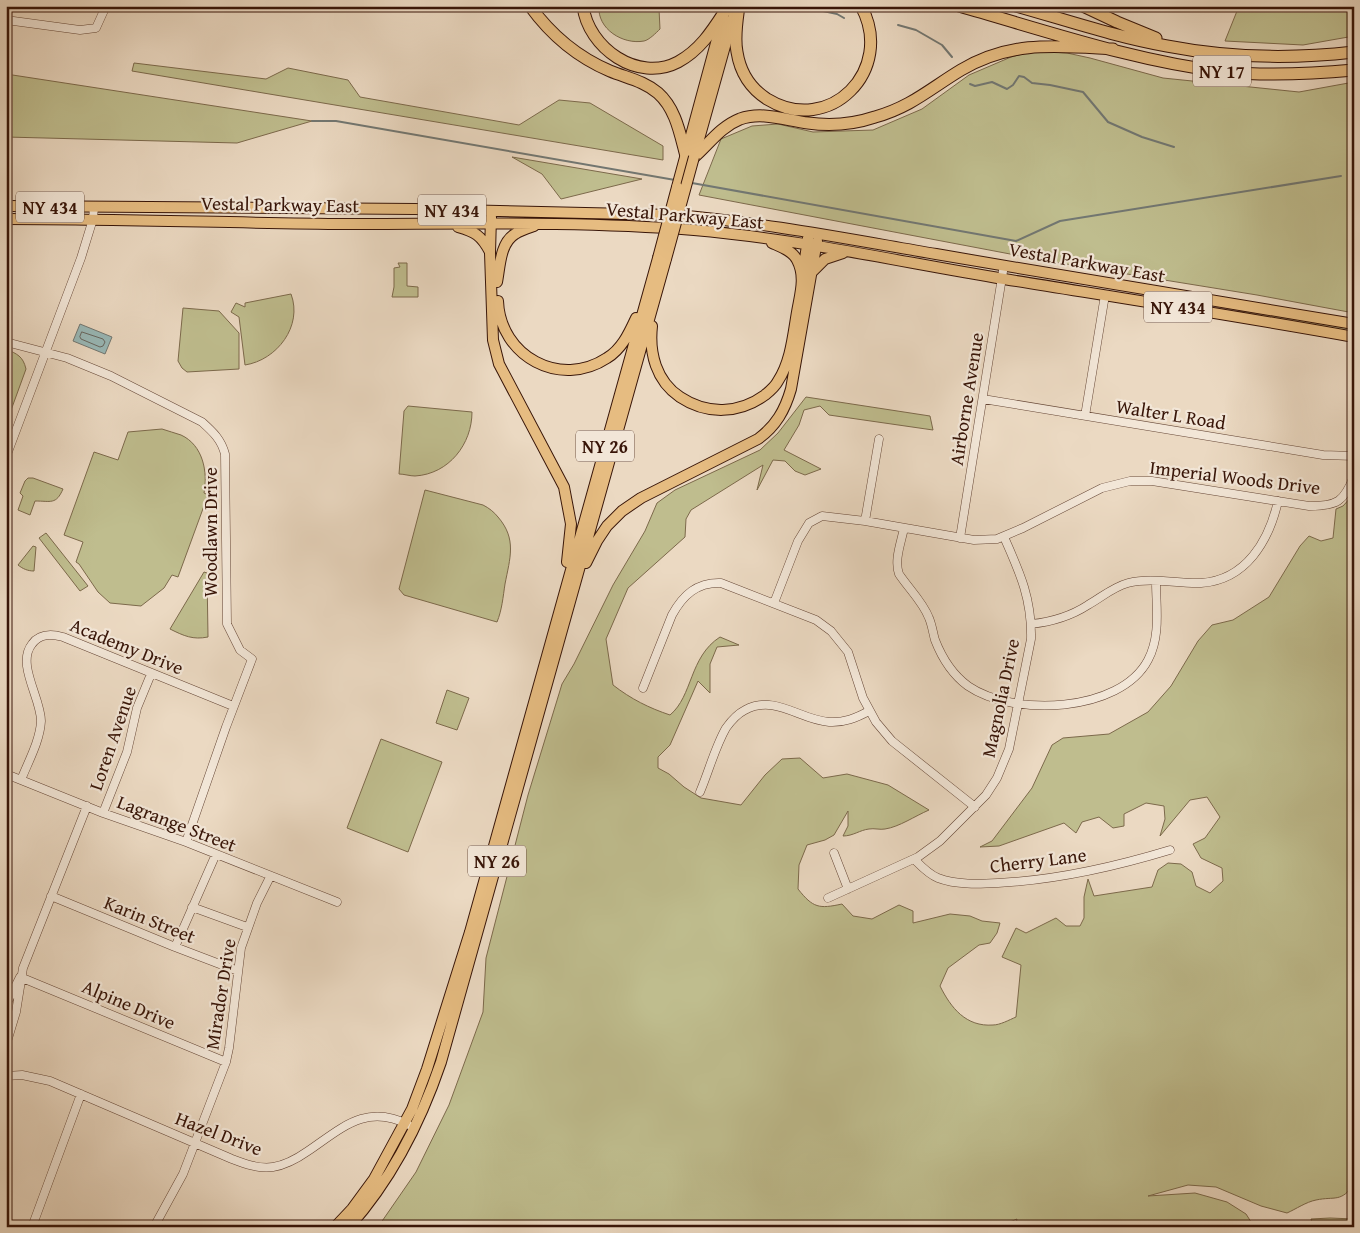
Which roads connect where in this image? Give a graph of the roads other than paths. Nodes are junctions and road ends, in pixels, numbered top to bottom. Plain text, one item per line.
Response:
1 (106, 6) edge
2 (530, 6) edge
3 (584, 6) edge
4 (738, 6) edge
5 (861, 6) edge
6 (960, 6) edge
7 (1016, 6) edge
8 (1083, 6) edge
9 (725, 9) edge
10 (6, 20) edge
11 (1113, 49) junction
12 (1203, 52) junction
13 (1354, 52) edge
14 (1354, 70) edge
15 (690, 157) junction
16 (6, 206) edge
17 (94, 207) junction
18 (495, 212) junction
19 (6, 219) edge
20 (93, 219) junction
21 (447, 223) junction
22 (495, 223) junction
23 (539, 224) junction
24 (814, 233) junction
25 (757, 238) junction
26 (812, 246) junction
27 (846, 252) junction
28 (490, 253) junction
29 (1004, 265) junction
30 (807, 274) junction
31 (1002, 278) junction
32 (497, 282) junction
33 (1105, 295) junction
34 (650, 301) junction
35 (1354, 324) edge
36 (1354, 337) edge
37 (6, 342) edge
38 (45, 353) junction
39 (983, 399) junction
40 (1085, 416) junction
41 (879, 438) dead end
42 (1354, 456) edge
43 (6, 457) edge
44 (1354, 476) edge
45 (1278, 501) junction
46 (865, 521) junction
47 (904, 528) junction
48 (1004, 537) junction
49 (960, 538) junction
50 (1156, 581) junction
51 (568, 592) junction
52 (774, 603) junction
53 (1031, 624) junction
54 (152, 674) junction
55 (644, 688) dead end
56 (1019, 704) junction
57 (234, 706) junction
58 (869, 711) junction
59 (6, 774) edge
60 (21, 780) junction
61 (700, 792) dead end
62 (87, 806) junction
63 (975, 807) junction
64 (103, 812) junction
65 (186, 842) junction
66 (1170, 850) dead end
67 (834, 853) dead end
68 (216, 854) junction
69 (914, 859) junction
70 (270, 876) junction
71 (848, 889) junction
72 (51, 896) junction
73 (828, 898) dead end
74 (337, 902) dead end
75 (192, 907) junction
76 (247, 927) junction
77 (175, 947) junction
78 (238, 970) junction
79 (20, 977) junction
80 (6, 1005) edge
81 (6, 1045) edge
82 (226, 1062) junction
83 (6, 1076) edge
84 (81, 1094) junction
85 (410, 1125) junction
86 (195, 1142) junction
87 (32, 1227) edge
88 (154, 1227) edge
89 (335, 1227) edge
90 (349, 1227) edge

1 - 10 street
2 - 15 highway
3 - 9 highway
4 - 5 highway
4 - 15 main road, NY 26
6 - 11 highway, NY 17
7 - 12 highway, NY 17
8 - 12 highway
9 - 15 main road, NY 26
11 - 14 highway, NY 17
11 - 15 highway
12 - 13 highway, NY 17
15 - 34 main road, NY 26, bridge
16 - 17 main road, Vestal Parkway East / NY 434
17 - 18 main road, Vestal Parkway East / NY 434
17 - 20 street
18 - 22 main road
18 - 24 main road, Vestal Parkway East / NY 434
19 - 20 main road, Vestal Parkway East / NY 434
20 - 21 main road, Vestal Parkway East / NY 434
20 - 38 street
21 - 22 main road, Vestal Parkway East / NY 434
21 - 28 main road
22 - 23 main road, Vestal Parkway East / NY 434
22 - 28 main road
22 - 32 main road
23 - 25 main road, Vestal Parkway East / NY 434
23 - 32 main road
24 - 26 main road
24 - 29 main road, Vestal Parkway East / NY 434
25 - 26 main road, Vestal Parkway East / NY 434
25 - 30 main road
26 - 27 main road, Vestal Parkway East / NY 434
26 - 30 main road
27 - 30 main road
27 - 31 main road, Vestal Parkway East / NY 434
28 - 51 main road
29 - 31 street, Airborne Avenue
29 - 35 main road, Vestal Parkway East / NY 434
30 - 34 main road
30 - 51 main road
31 - 33 main road, Vestal Parkway East / NY 434
31 - 39 street, Airborne Avenue
32 - 34 main road
33 - 36 main road, Vestal Parkway East / NY 434
33 - 40 street
34 - 51 main road, NY 26
37 - 38 street, Woodlawn Drive
38 - 43 street
38 - 57 street, Woodlawn Drive
39 - 40 street, Walter L Road
39 - 49 street, Airborne Avenue
40 - 42 street, Walter L Road
41 - 46 street
44 - 45 street, Imperial Woods Drive
45 - 48 street, Imperial Woods Drive
45 - 50 street
46 - 47 street, Imperial Woods Drive
46 - 52 street, Imperial Woods Drive
47 - 49 street, Imperial Woods Drive
47 - 56 street
48 - 49 street, Imperial Woods Drive
48 - 53 street, Magnolia Drive
50 - 53 street
50 - 56 street
51 - 85 main road, NY 26
52 - 55 street
52 - 58 street
53 - 56 street, Magnolia Drive
54 - 57 street, Academy Drive
54 - 60 street, Academy Drive
54 - 64 street, Loren Avenue
56 - 63 street, Magnolia Drive
57 - 65 street, Woodlawn Drive
58 - 61 street
58 - 63 street
59 - 60 street, Lagrange Street
60 - 62 street, Lagrange Street
62 - 64 street, Lagrange Street
62 - 72 street
63 - 69 street, Magnolia Drive
64 - 65 street, Lagrange Street
65 - 68 street, Lagrange Street
66 - 69 street, Cherry Lane
67 - 71 street
68 - 70 street, Lagrange Street
68 - 75 street
69 - 71 street, Magnolia Drive
70 - 74 street, Lagrange Street
70 - 76 street, Mirador Drive
71 - 73 street, Magnolia Drive
72 - 77 street, Karin Street
72 - 79 street
75 - 76 street
75 - 77 street
76 - 78 street, Mirador Drive
77 - 78 street, Karin Street
78 - 82 street, Mirador Drive
79 - 80 street
79 - 81 street
79 - 82 street, Alpine Drive
82 - 86 street, Mirador Drive
83 - 84 street, Hazel Drive
84 - 86 street, Hazel Drive
84 - 87 street
85 - 86 street, Hazel Drive
85 - 89 main road, NY 26
85 - 90 main road, NY 26
86 - 88 street, Mirador Drive

